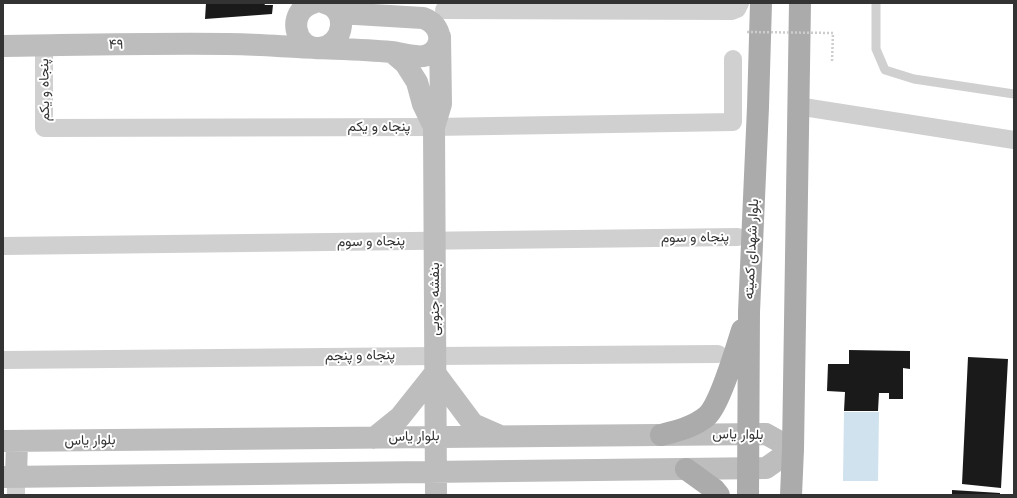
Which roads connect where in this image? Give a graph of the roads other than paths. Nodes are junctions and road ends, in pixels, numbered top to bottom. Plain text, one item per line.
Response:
1 (761, 3) edge
2 (800, 3) edge
3 (876, 3) edge
4 (319, 6) edge
5 (444, 7) edge
6 (734, 7) edge
7 (440, 37) junction
8 (228, 44) junction
9 (3, 46) edge
10 (44, 46) junction
11 (319, 48) junction
12 (392, 52) junction
13 (733, 59) dead end
14 (1014, 94) edge
15 (798, 106) junction
16 (434, 127) junction
17 (1014, 140) edge
18 (738, 237) dead end
19 (434, 242) junction
20 (3, 246) edge
21 (749, 312) junction
22 (718, 354) dead end
23 (3, 360) edge
24 (435, 364) junction
25 (739, 434) junction
26 (661, 435) junction
27 (435, 437) junction
28 (500, 437) junction
29 (374, 438) junction
30 (10, 441) edge
31 (793, 450) junction
32 (740, 468) junction
33 (686, 469) junction
34 (435, 472) junction
35 (12, 483) edge
36 (436, 495) edge
37 (719, 495) edge
38 (748, 495) edge
39 (791, 495) edge

1 - 21 main road, بلوار شهدای کمیته
2 - 15 main road
3 - 14 lane
4 - 7 main road
4 - 8 main road
4 - 11 main road
4 - 11 main road
5 - 6 street
5 - 7 street, بنفشه جنوبی
7 - 12 main road
7 - 16 main road, بنفشه جنوبی
8 - 10 main road, ۴۹
8 - 11 main road
9 - 10 main road, ۴۹
10 - 16 street, پنجاه و یکم
11 - 12 main road
12 - 16 main road, بنفشه جنوبی
13 - 16 street, پنجاه و یکم
15 - 17 street
15 - 31 main road
16 - 19 main road, بنفشه جنوبی
18 - 19 street, پنجاه و سوم
19 - 20 street, پنجاه و سوم
19 - 24 main road, بنفشه جنوبی
21 - 25 main road, بلوار شهدای کمیته
21 - 26 main road
22 - 24 street, پنجاه و پنجم
23 - 24 street, پنجاه و پنجم
24 - 27 main road, بنفشه جنوبی
24 - 28 main road
24 - 29 main road
25 - 26 main road, بلوار یاس
25 - 31 main road, بلوار یاس
25 - 32 main road, بلوار شهدای کمیته
26 - 28 main road, بلوار یاس
27 - 28 main road, بلوار یاس
27 - 29 main road, بلوار یاس
27 - 34 main road, بنفشه جنوبی
29 - 30 main road, بلوار یاس
30 - 35 main road
31 - 32 main road
31 - 39 main road
32 - 33 main road
32 - 38 main road, بلوار شهدای کمیته
33 - 34 main road
33 - 37 main road
34 - 35 main road
34 - 36 main road, بنفشه جنوبی

